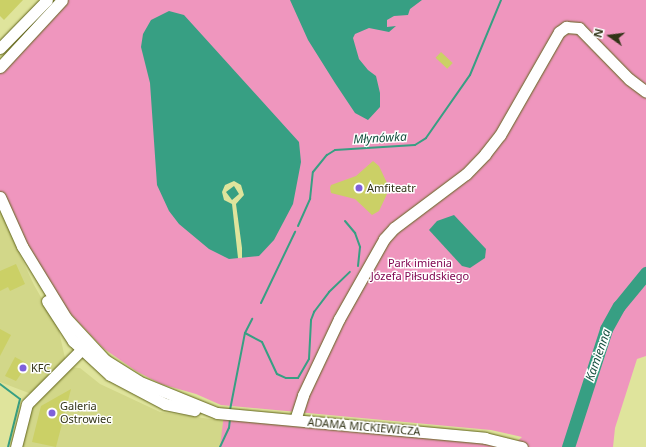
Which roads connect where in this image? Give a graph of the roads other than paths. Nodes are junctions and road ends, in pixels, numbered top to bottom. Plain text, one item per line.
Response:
1 (47, 0) edge
2 (62, 0) edge
3 (0, 48) edge
4 (0, 67) edge
5 (646, 92) edge
6 (0, 197) edge
7 (22, 246) junction
8 (73, 342) junction
9 (84, 347) junction
10 (72, 359) junction
11 (92, 360) junction
12 (205, 410) junction
13 (295, 420) junction
14 (16, 447) edge
15 (522, 447) edge

1 - 3 street
2 - 4 street
5 - 13 street
6 - 7 street, ADAMA MICKIEWICZA
7 - 8 street, ADAMA MICKIEWICZA
7 - 9 street, ADAMA MICKIEWICZA
8 - 9 street, ADAMA MICKIEWICZA
8 - 10 street
9 - 10 street
9 - 11 street, ADAMA MICKIEWICZA
9 - 12 street, ADAMA MICKIEWICZA
10 - 11 street
10 - 14 street
11 - 12 street, ADAMA MICKIEWICZA
12 - 13 street, ADAMA MICKIEWICZA
13 - 15 street, ADAMA MICKIEWICZA

